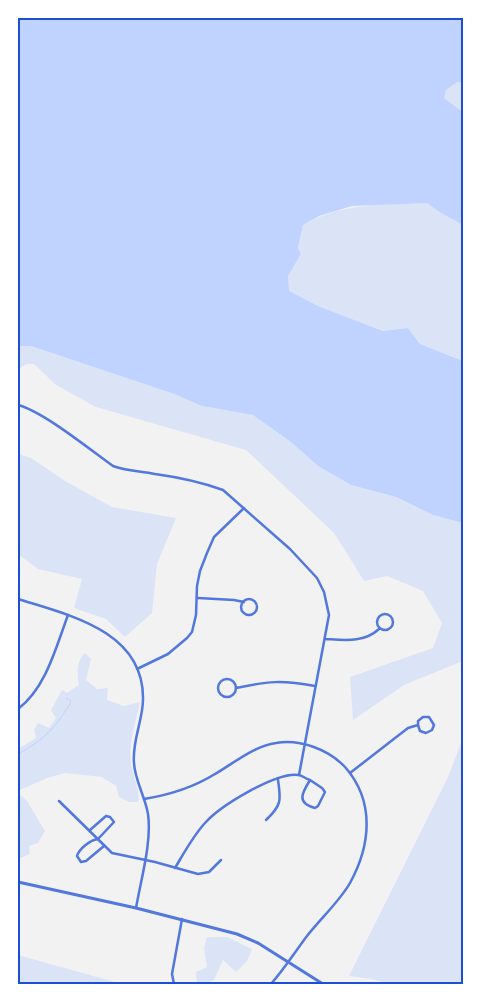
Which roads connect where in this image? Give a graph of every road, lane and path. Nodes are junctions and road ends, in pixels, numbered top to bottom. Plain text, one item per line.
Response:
1 (18, 406) edge
2 (244, 508) junction
3 (198, 598) junction
4 (18, 599) edge
5 (244, 602) junction
6 (68, 615) junction
7 (379, 628) junction
8 (325, 639) junction
9 (137, 669) junction
10 (315, 686) junction
11 (236, 688) junction
12 (18, 709) edge
13 (418, 725) junction
14 (304, 744) junction
15 (350, 773) junction
16 (298, 775) junction
17 (278, 780) junction
18 (310, 780) junction
19 (144, 799) junction
20 (59, 802) dead end
21 (266, 820) dead end
22 (90, 830) junction
23 (98, 839) junction
24 (104, 846) junction
25 (222, 860) dead end
26 (144, 861) junction
27 (175, 868) junction
28 (18, 882) edge
29 (136, 908) junction
30 (182, 919) junction
31 (287, 962) junction
32 (174, 984) edge
33 (271, 984) edge
34 (323, 984) edge

1 - 2 street
2 - 3 street
2 - 8 street
3 - 5 street
3 - 9 street
4 - 6 street
5 - 5 street
6 - 9 street
6 - 12 street
7 - 7 street
7 - 8 street
8 - 10 street
9 - 19 street
10 - 11 street
10 - 14 street
11 - 11 street
13 - 13 street
13 - 15 street
14 - 15 street
14 - 16 street
14 - 19 street
15 - 31 street
16 - 17 street
16 - 18 street
17 - 21 street
17 - 27 street
18 - 18 street
19 - 26 street
20 - 22 street
22 - 23 street
22 - 23 street
23 - 24 street
23 - 24 street
24 - 26 street
25 - 27 street
26 - 27 street
26 - 29 street
28 - 29 street
29 - 30 street
30 - 31 street
30 - 32 street
31 - 33 street
31 - 34 street

